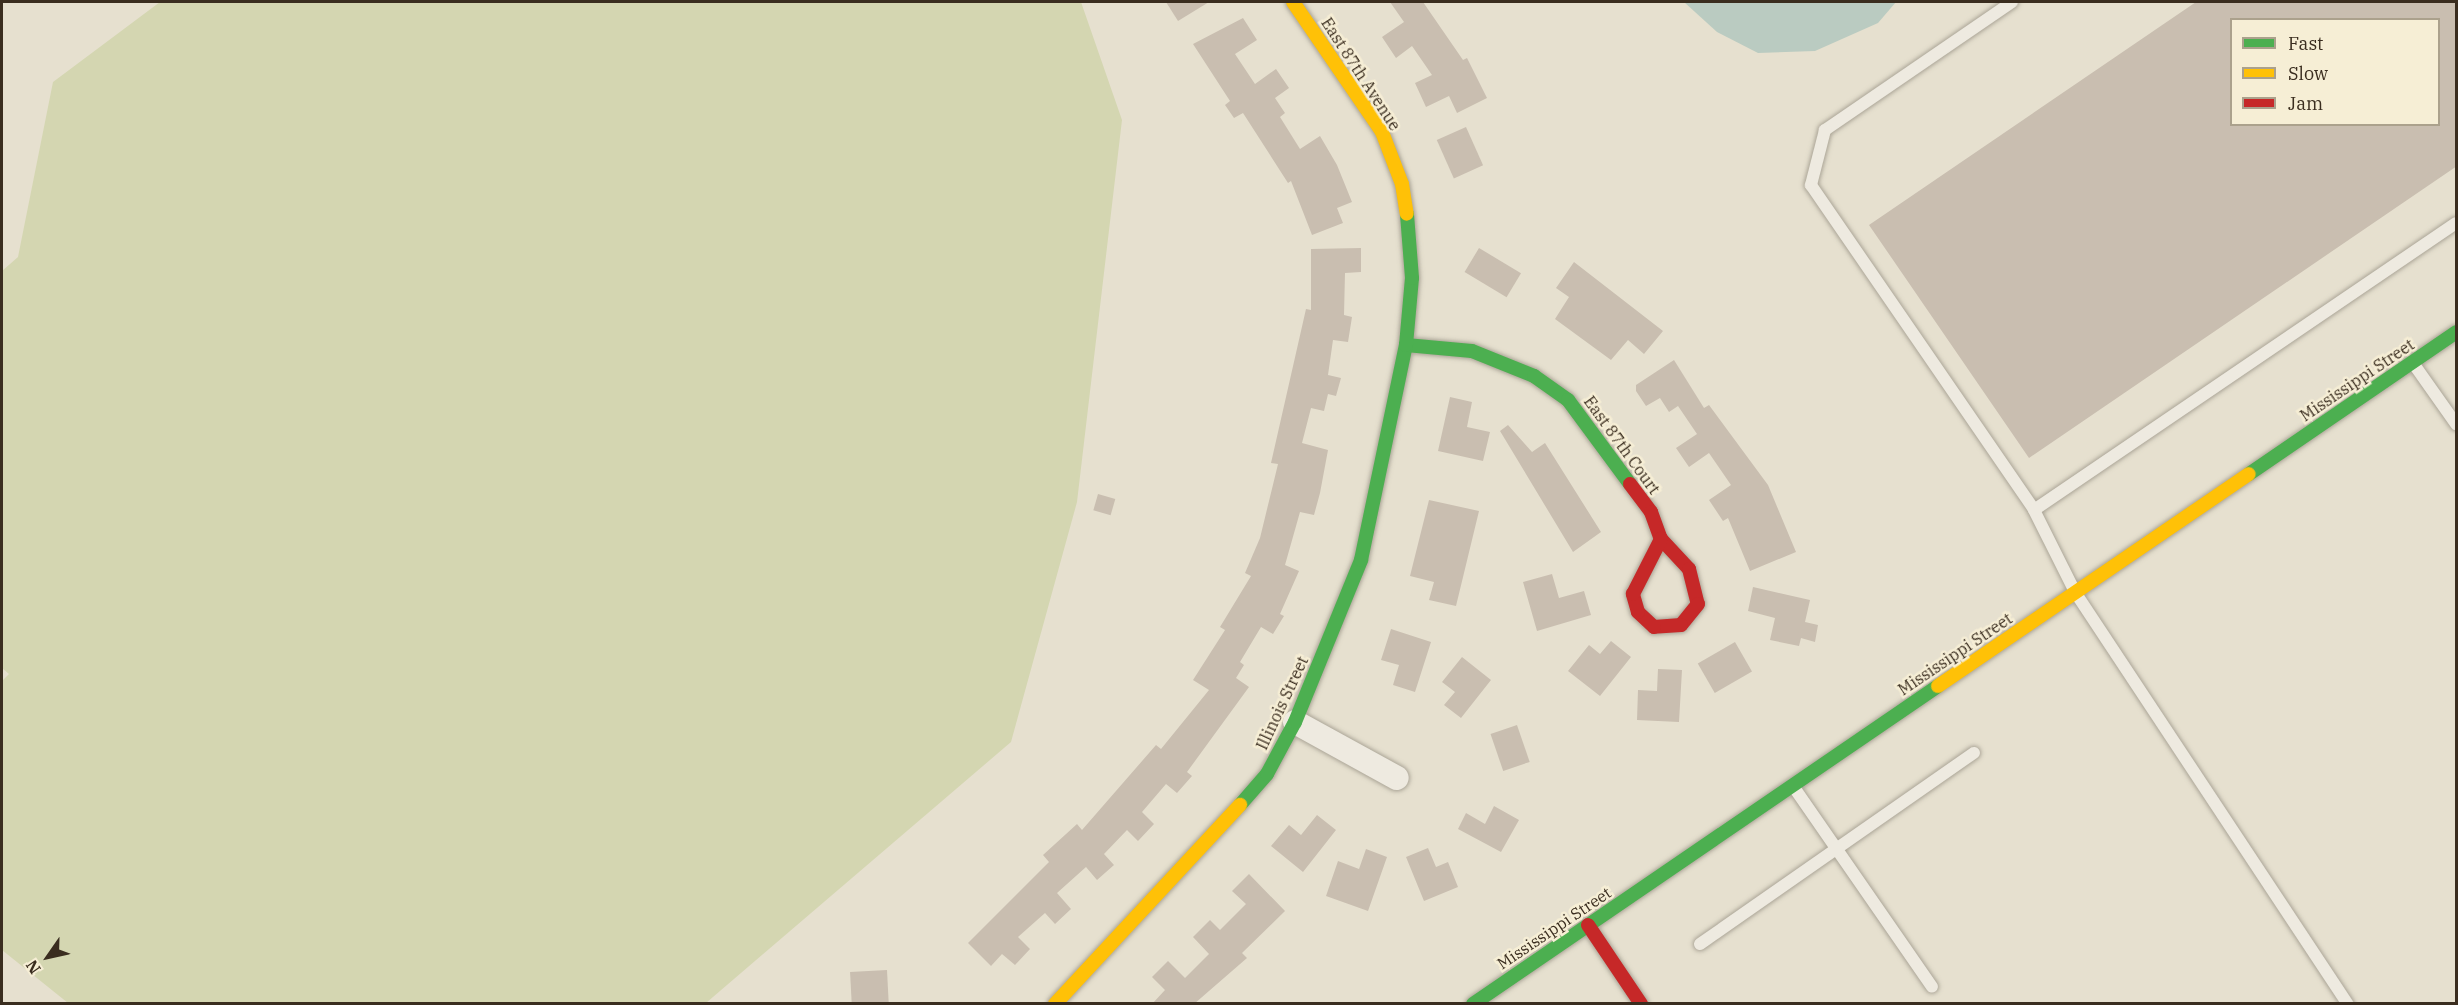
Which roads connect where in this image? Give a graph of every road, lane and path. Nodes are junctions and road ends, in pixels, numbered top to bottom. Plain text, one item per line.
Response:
1 (1293, 2) edge
2 (2012, 2) edge
3 (2456, 226) edge
4 (2457, 332) edge
5 (1406, 345) junction
6 (2412, 362) junction
7 (2457, 424) edge
8 (2034, 510) junction
9 (1661, 539) junction
10 (2075, 592) junction
11 (1295, 722) junction
12 (1974, 753) dead end
13 (1396, 778) dead end
14 (1792, 785) junction
15 (1836, 848) junction
16 (1588, 925) junction
17 (1700, 944) dead end
18 (1932, 987) dead end
19 (1639, 1003) edge
20 (1055, 1004) edge
21 (1473, 1004) edge
22 (2348, 1004) edge

1 - 5 street, East 87th Avenue
2 - 8 lane
3 - 8 lane
4 - 6 street, Mississippi Street
5 - 9 street, East 87th Court
5 - 11 street, Illinois Street
6 - 7 lane
6 - 10 street, Mississippi Street
8 - 10 lane
9 - 9 street, East 87th Court
10 - 14 street, Mississippi Street
10 - 22 lane
11 - 13 street
11 - 20 street, Illinois Street
12 - 15 lane
14 - 15 lane
14 - 16 street, Mississippi Street
15 - 17 lane
15 - 18 lane
16 - 19 street
16 - 21 street, Mississippi Street

